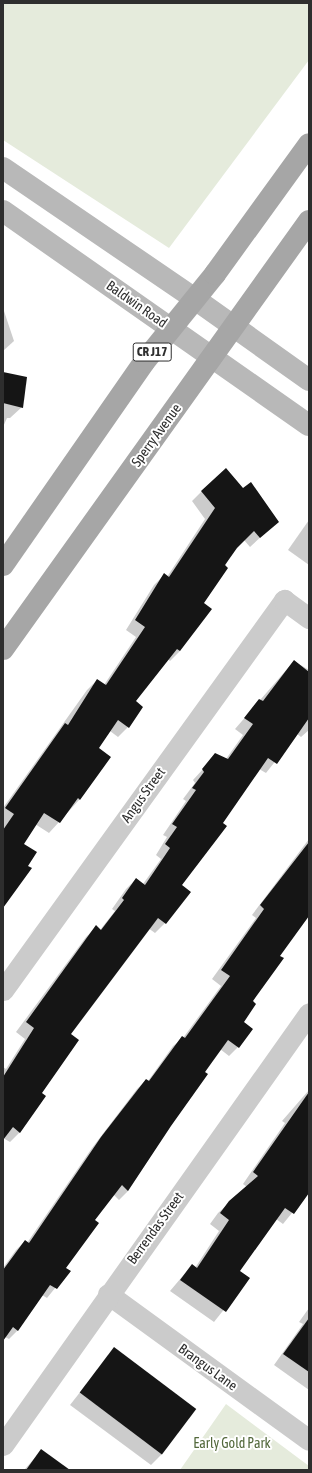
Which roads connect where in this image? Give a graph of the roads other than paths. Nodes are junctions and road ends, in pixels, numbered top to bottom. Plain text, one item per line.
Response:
1 (309, 144) edge
2 (3, 168) edge
3 (3, 211) edge
4 (309, 221) edge
5 (195, 299) junction
6 (235, 327) junction
7 (171, 328) junction
8 (213, 357) junction
9 (309, 380) edge
10 (309, 425) edge
11 (3, 565) edge
12 (309, 618) edge
13 (3, 649) edge
14 (3, 990) edge
15 (309, 1013) edge
16 (108, 1294) junction
17 (309, 1440) edge
18 (3, 1445) edge

1 - 5 main road, CR J17
2 - 5 main road
3 - 7 main road, Baldwin Road
4 - 6 main road, Sperry Avenue
5 - 6 main road
5 - 7 main road, CR J17
6 - 8 main road, Sperry Avenue
6 - 9 main road
7 - 8 main road, Baldwin Road
7 - 11 main road, CR J17
8 - 10 main road, Baldwin Road
8 - 13 main road, Sperry Avenue
12 - 14 street, Angus Street
15 - 16 street, Berrendas Street
16 - 17 street, Brangus Lane
16 - 18 street, Berrendas Street

